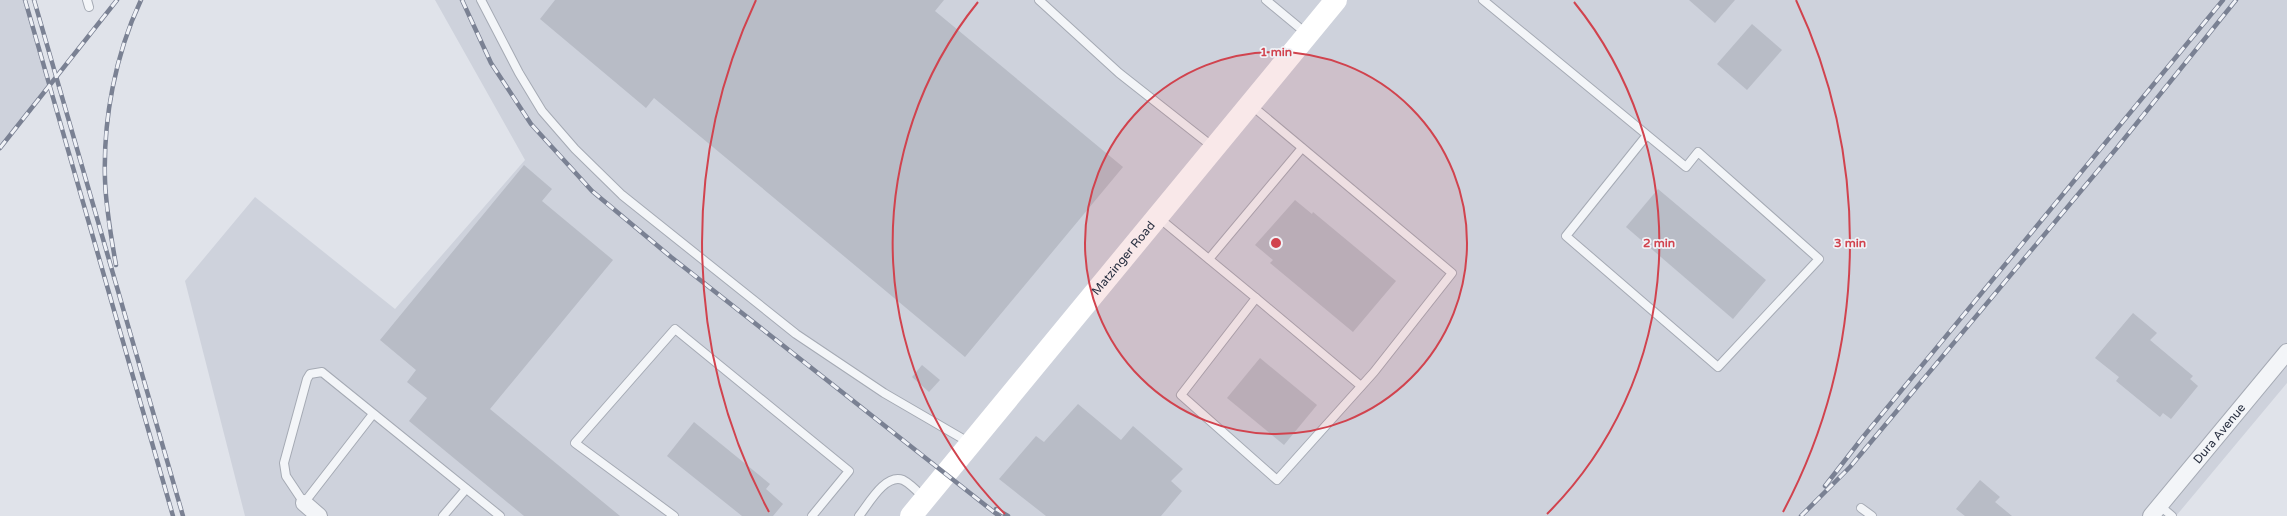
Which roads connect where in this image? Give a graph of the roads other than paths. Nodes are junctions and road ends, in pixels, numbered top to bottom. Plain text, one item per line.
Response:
1 (482, 0) edge
2 (1039, 0) edge
3 (1266, 0) edge
4 (1336, 0) edge
5 (1483, 0) edge
6 (1308, 34) junction
7 (1250, 105) junction
8 (1647, 135) junction
9 (1214, 148) junction
10 (1302, 148) junction
11 (1158, 218) junction
12 (1209, 259) junction
13 (1256, 298) junction
14 (2287, 352) edge
15 (1361, 386) junction
16 (373, 414) junction
17 (970, 444) junction
18 (466, 488) junction
19 (925, 498) junction
20 (304, 504) junction
21 (1861, 508) dead end
22 (2161, 513) edge
23 (320, 516) edge
24 (443, 516) edge
25 (500, 516) edge
26 (674, 516) edge
27 (812, 516) edge
28 (859, 516) edge
29 (911, 516) edge
30 (1872, 516) edge

1 - 17 lane
2 - 9 lane
3 - 6 lane
4 - 6 street, Matzinger Road
5 - 8 lane
6 - 7 street, Matzinger Road
7 - 9 street, Matzinger Road
7 - 10 lane
8 - 8 lane
9 - 11 street, Matzinger Road
10 - 12 lane
10 - 15 lane
11 - 12 lane
11 - 17 street, Matzinger Road
12 - 13 lane
13 - 15 lane
13 - 15 lane
14 - 22 street, Dura Avenue
16 - 18 lane
16 - 20 lane
16 - 20 lane
17 - 19 street, Matzinger Road
18 - 24 lane
18 - 25 lane
19 - 28 lane
19 - 29 street, Matzinger Road
20 - 23 street
21 - 30 lane
26 - 27 lane

